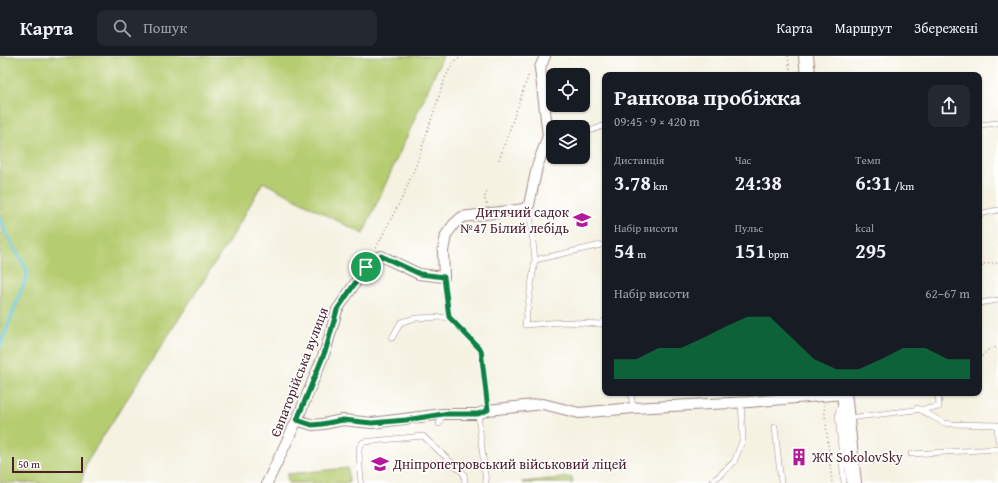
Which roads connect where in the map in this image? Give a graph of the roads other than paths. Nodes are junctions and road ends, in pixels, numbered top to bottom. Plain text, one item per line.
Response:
1 (545, 56) edge
2 (806, 56) edge
3 (804, 72) edge
4 (548, 120) edge
5 (998, 123) edge
6 (982, 125) edge
7 (602, 126) edge
8 (590, 131) edge
9 (546, 147) edge
10 (529, 205) junction
11 (998, 210) edge
12 (982, 213) edge
13 (601, 245) dead end
14 (534, 260) junction
15 (444, 277) junction
16 (998, 300) edge
17 (982, 303) edge
18 (449, 317) junction
19 (602, 323) edge
20 (392, 338) dead end
21 (631, 396) edge
22 (794, 396) edge
23 (843, 396) edge
24 (844, 396) edge
25 (938, 396) edge
26 (746, 400) junction
27 (633, 408) junction
28 (917, 408) junction
29 (488, 410) junction
30 (478, 414) junction
31 (846, 418) junction
32 (297, 420) junction
33 (998, 424) edge
34 (775, 427) dead end
35 (998, 441) edge
36 (998, 449) edge
37 (911, 454) dead end
38 (267, 483) edge
39 (362, 483) edge
40 (465, 483) edge
41 (486, 483) edge
42 (711, 483) edge
43 (781, 483) edge
44 (844, 483) edge
45 (854, 483) edge

1 - 4 street
2 - 3 street
5 - 6 lane
7 - 8 lane
9 - 10 street
10 - 14 lane
10 - 15 street
11 - 12 lane
13 - 14 lane
14 - 19 lane
15 - 18 lane
15 - 32 street, Євпаторійська вулиця
16 - 17 lane
18 - 20 lane
18 - 29 lane
21 - 27 lane
22 - 26 street
23 - 44 lane
24 - 31 street
25 - 28 lane
26 - 27 street
26 - 42 lane
27 - 29 street
28 - 31 lane
28 - 33 lane
29 - 30 street
30 - 32 street
30 - 41 lane
31 - 45 street
32 - 38 street, Євпаторійська вулиця
33 - 35 lane
34 - 43 lane
36 - 37 lane
39 - 40 lane

